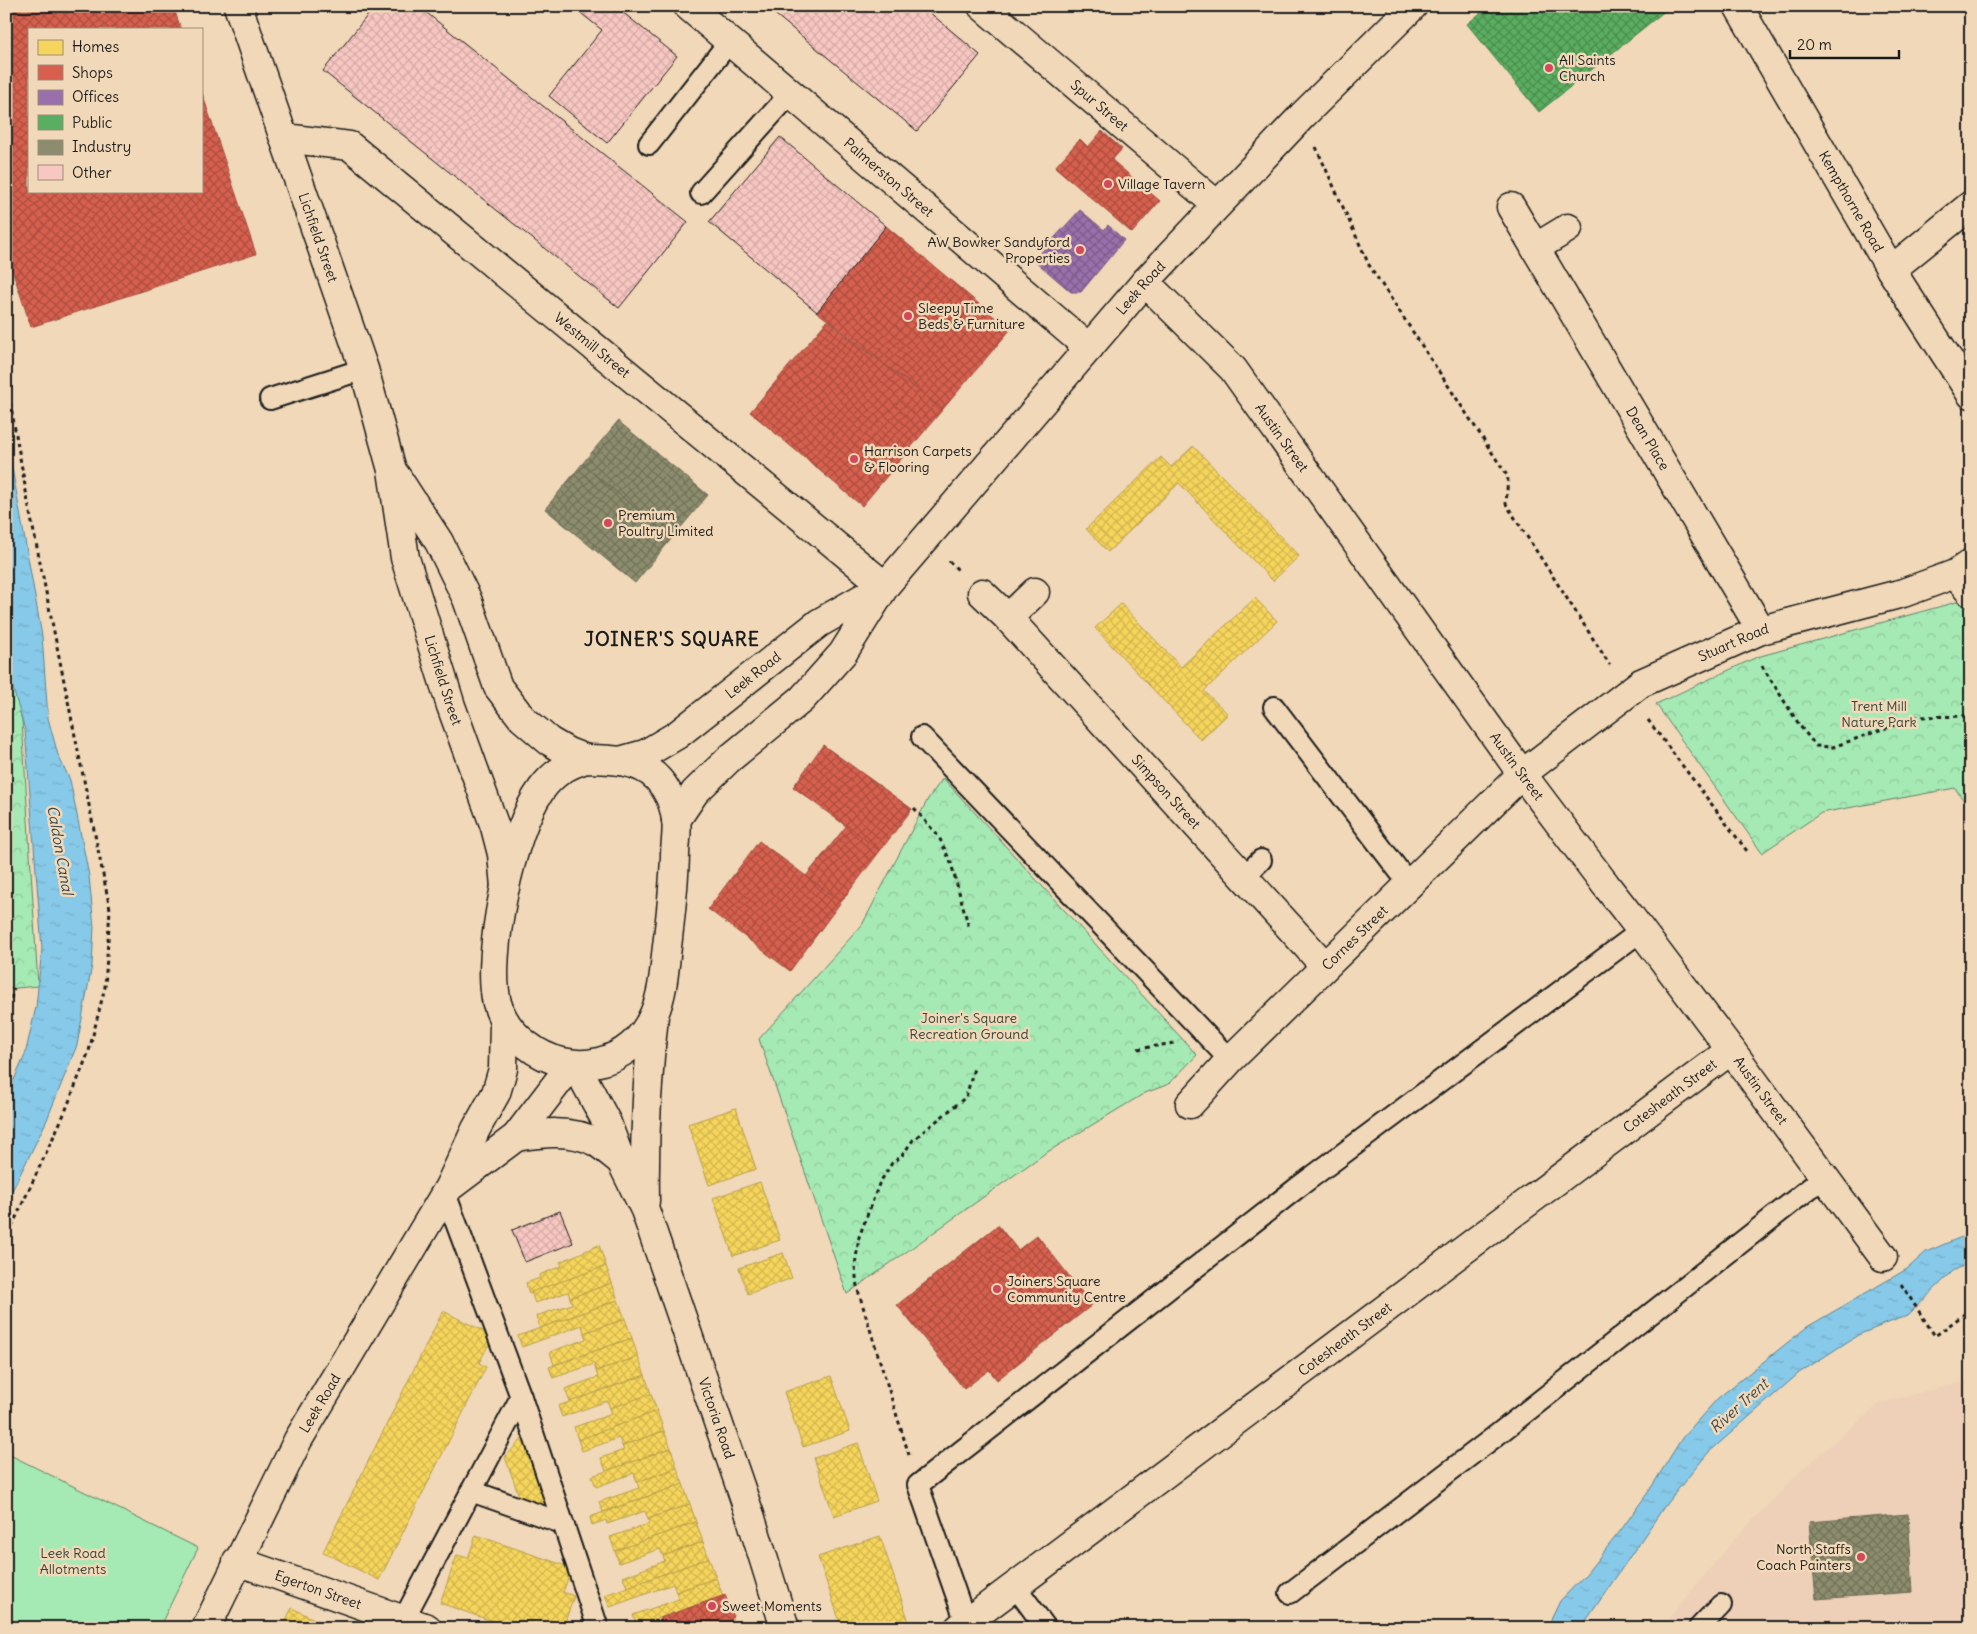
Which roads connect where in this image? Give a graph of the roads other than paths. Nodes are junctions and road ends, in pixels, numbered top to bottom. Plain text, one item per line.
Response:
1 (238, 6) edge
2 (688, 6) edge
3 (982, 6) edge
4 (1412, 6) edge
5 (1738, 6) edge
6 (729, 42) junction
7 (790, 94) junction
8 (285, 138) junction
9 (650, 144) dead end
10 (702, 193) dead end
11 (1217, 205) junction
12 (1971, 205) edge
13 (1510, 207) dead end
14 (1568, 228) dead end
15 (1535, 248) junction
16 (1891, 270) junction
17 (1145, 282) junction
18 (1090, 348) junction
19 (364, 369) junction
20 (1971, 394) edge
21 (270, 398) dead end
22 (392, 470) junction
23 (1965, 577) edge
24 (884, 586) junction
25 (1035, 592) dead end
26 (982, 594) road end
27 (1008, 618) junction
28 (1753, 634) junction
29 (1274, 707) dead end
30 (922, 737) dead end
31 (586, 759) junction
32 (620, 761) junction
33 (1522, 774) junction
34 (676, 820) junction
35 (1409, 884) junction
36 (505, 887) junction
37 (1635, 923) junction
38 (1325, 966) junction
39 (654, 1016) junction
40 (504, 1022) junction
41 (1732, 1050) junction
42 (1230, 1060) junction
43 (574, 1065) junction
44 (1190, 1104) dead end
45 (516, 1137) junction
46 (621, 1161) junction
47 (1824, 1177) junction
48 (447, 1190) junction
49 (645, 1210) junction
50 (1889, 1266) road end
51 (521, 1397) junction
52 (472, 1491) junction
53 (562, 1523) junction
54 (237, 1561) junction
55 (1015, 1586) junction
56 (1290, 1593) dead end
57 (1720, 1605) dead end
58 (410, 1625) edge
59 (963, 1625) edge
60 (206, 1628) edge
61 (598, 1628) edge
62 (785, 1628) edge
63 (1046, 1628) edge
64 (1699, 1628) edge

1 - 8 main road, Lichfield Street
2 - 6 main road, Palmerston Street
3 - 11 main road, Spur Street
4 - 11 main road, Leek Road
5 - 16 main road, Kempthorne Road
6 - 7 main road, Palmerston Street
6 - 9 lane
7 - 10 lane
7 - 18 main road, Palmerston Street
8 - 19 main road, Lichfield Street
8 - 24 main road, Westmill Street
11 - 17 main road, Leek Road
12 - 16 main road
13 - 15 main road, Dean Place
14 - 15 main road
15 - 28 main road, Dean Place
16 - 20 main road, Kempthorne Road
17 - 18 main road, Leek Road
17 - 33 main road, Austin Street
18 - 24 main road, Leek Road
19 - 21 lane
19 - 22 main road, Lichfield Street
22 - 31 main road, Lichfield Street
22 - 36 main road, Lichfield Street
23 - 28 main road, Stuart Road
24 - 32 main road, Leek Road
24 - 34 main road, Leek Road
25 - 27 main road
26 - 27 main road, Simpson Street
27 - 38 main road, Simpson Street
28 - 33 main road, Stuart Road
29 - 35 lane
30 - 42 lane
31 - 32 main road
31 - 36 main road
32 - 34 main road, Victoria Road
33 - 35 main road, Cornes Street
33 - 37 main road, Austin Street
34 - 39 main road, Victoria Road
35 - 38 main road, Cornes Street
36 - 40 main road
37 - 41 main road, Austin Street
37 - 59 lane
38 - 42 main road, Cornes Street
39 - 43 main road
39 - 49 main road, Victoria Road
40 - 43 main road
40 - 48 main road, Leek Road
41 - 47 main road, Austin Street
41 - 55 main road, Cotesheath Street
42 - 44 main road, Cornes Street
43 - 45 main road, Leek Road
43 - 46 main road, Victoria Road
45 - 46 main road
45 - 48 main road, Leek Road
46 - 49 main road, Victoria Road
47 - 50 main road, Austin Street
47 - 56 lane
48 - 51 lane
48 - 54 main road, Leek Road
49 - 62 main road, Victoria Road
51 - 52 lane
51 - 53 lane
52 - 53 lane
52 - 58 lane
53 - 61 lane
54 - 58 main road, Egerton Street
54 - 60 main road, Leek Road
55 - 59 main road, Cotesheath Street
55 - 63 lane
57 - 64 lane

